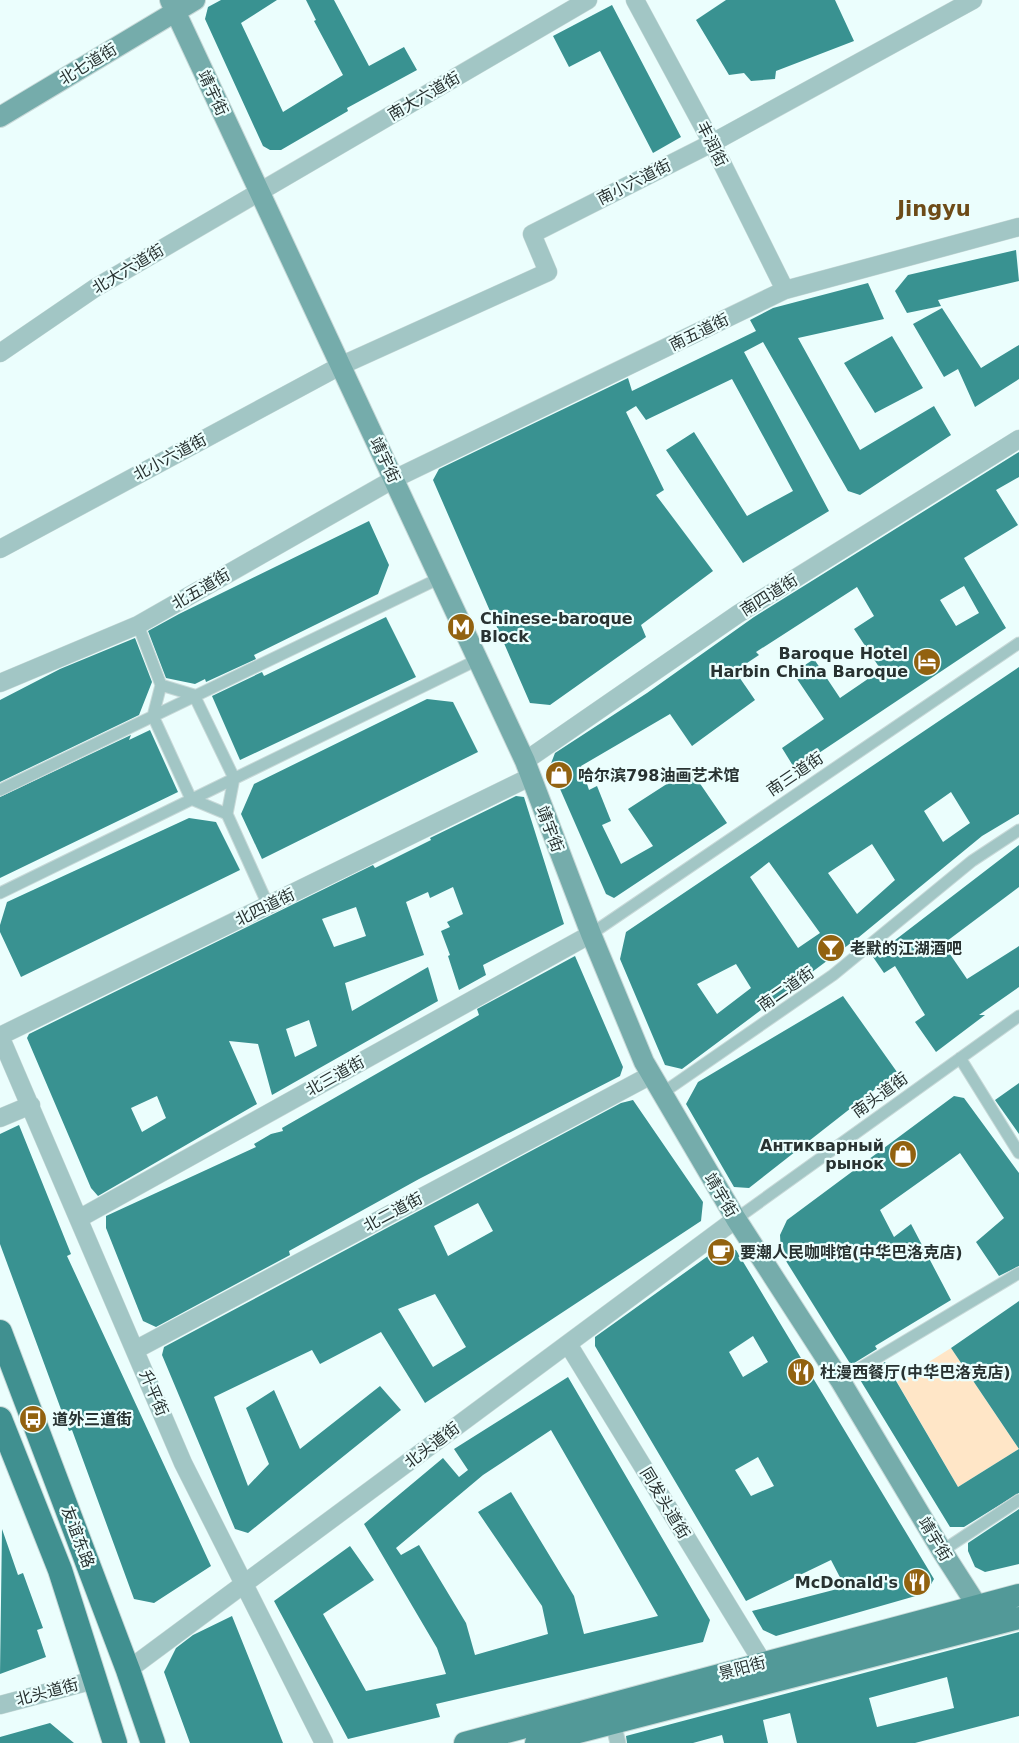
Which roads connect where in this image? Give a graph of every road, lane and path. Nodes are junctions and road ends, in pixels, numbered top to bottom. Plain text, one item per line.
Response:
1 (194, 0) edge
2 (588, 0) edge
3 (635, 0) edge
4 (973, 0) edge
5 (173, 6) edge
6 (0, 117) edge
7 (712, 143) junction
8 (259, 191) junction
9 (1019, 227) edge
10 (785, 290) junction
11 (0, 353) edge
12 (340, 366) junction
13 (1019, 439) edge
14 (394, 479) junction
15 (0, 548) edge
16 (440, 578) junction
17 (138, 625) junction
18 (1019, 643) edge
19 (477, 660) junction
20 (0, 683) edge
21 (161, 685) junction
22 (194, 695) junction
23 (153, 716) junction
24 (528, 769) junction
25 (234, 778) junction
26 (0, 790) edge
27 (191, 799) junction
28 (227, 814) junction
29 (1019, 830) edge
30 (0, 894) edge
31 (268, 906) junction
32 (591, 934) junction
33 (1019, 1016) edge
34 (0, 1036) edge
35 (960, 1058) junction
36 (651, 1075) junction
37 (661, 1094) junction
38 (31, 1105) junction
39 (0, 1118) edge
40 (1019, 1153) edge
41 (80, 1218) junction
42 (736, 1219) junction
43 (1019, 1273) edge
44 (0, 1332) edge
45 (568, 1344) junction
46 (135, 1350) junction
47 (840, 1380) junction
48 (0, 1419) edge
49 (1019, 1500) edge
50 (942, 1551) junction
51 (243, 1584) junction
52 (1019, 1594) edge
53 (977, 1605) junction
54 (1019, 1618) edge
55 (990, 1626) junction
56 (763, 1663) junction
57 (128, 1670) junction
58 (94, 1680) junction
59 (0, 1705) edge
60 (615, 1733) edge
61 (115, 1743) edge
62 (153, 1743) edge
63 (324, 1743) edge
64 (465, 1743) edge
65 (536, 1743) edge

1 - 5 main road, 北七道街
2 - 8 street, 南大六道街
3 - 7 street, 丰润街
4 - 7 street, 南小六道街
5 - 6 main road, 北七道街
5 - 8 main road, 靖宇街
7 - 10 street, 丰润街
7 - 12 street, 南小六道街
8 - 11 street, 北大六道街
8 - 12 main road, 靖宇街
9 - 10 street, 南五道街
10 - 14 street, 南五道街
12 - 14 main road, 靖宇街
12 - 15 street, 北小六道街
13 - 24 street, 南四道街
14 - 16 main road, 靖宇街
14 - 17 street, 北五道街
16 - 19 main road, 靖宇街
16 - 22 street
17 - 20 street, 北五道街
17 - 21 street
18 - 32 street, 南三道街
19 - 24 main road, 靖宇街
19 - 25 street
21 - 22 street
21 - 23 street
22 - 23 street
22 - 25 street
23 - 26 street
23 - 27 street
24 - 31 street, 北四道街
24 - 32 main road, 靖宇街
25 - 27 street
25 - 28 street
27 - 28 street
27 - 30 street
28 - 31 street
29 - 37 street, 南二道街
31 - 34 street, 北四道街
32 - 36 main road, 靖宇街
32 - 41 street, 北三道街
33 - 35 street, 南头道街
34 - 38 street, 升平街
35 - 40 street
35 - 42 street, 南头道街
36 - 37 main road, 靖宇街
36 - 46 street, 北二道街
37 - 42 main road, 靖宇街
38 - 39 street
38 - 41 street, 升平街
41 - 46 street, 升平街
42 - 45 street, 北头道街
42 - 47 main road, 靖宇街
43 - 47 street
44 - 57 highway, 友谊东路
45 - 51 street, 北头道街
45 - 56 street, 同发头道街
46 - 51 street, 升平街
47 - 50 main road, 靖宇街
48 - 58 highway, 友谊东路
49 - 50 street
50 - 53 main road, 靖宇街
51 - 57 street, 北头道街
51 - 63 street, 升平街
52 - 53 main road, 景阳街
53 - 55 main road, 靖宇街
53 - 56 main road, 景阳街
54 - 55 main road, 景阳街
55 - 60 main road, 景阳街
56 - 64 main road, 景阳街
57 - 62 highway, 友谊东路
58 - 59 street, 北头道街
58 - 61 highway, 友谊东路
60 - 65 main road, 景阳街

